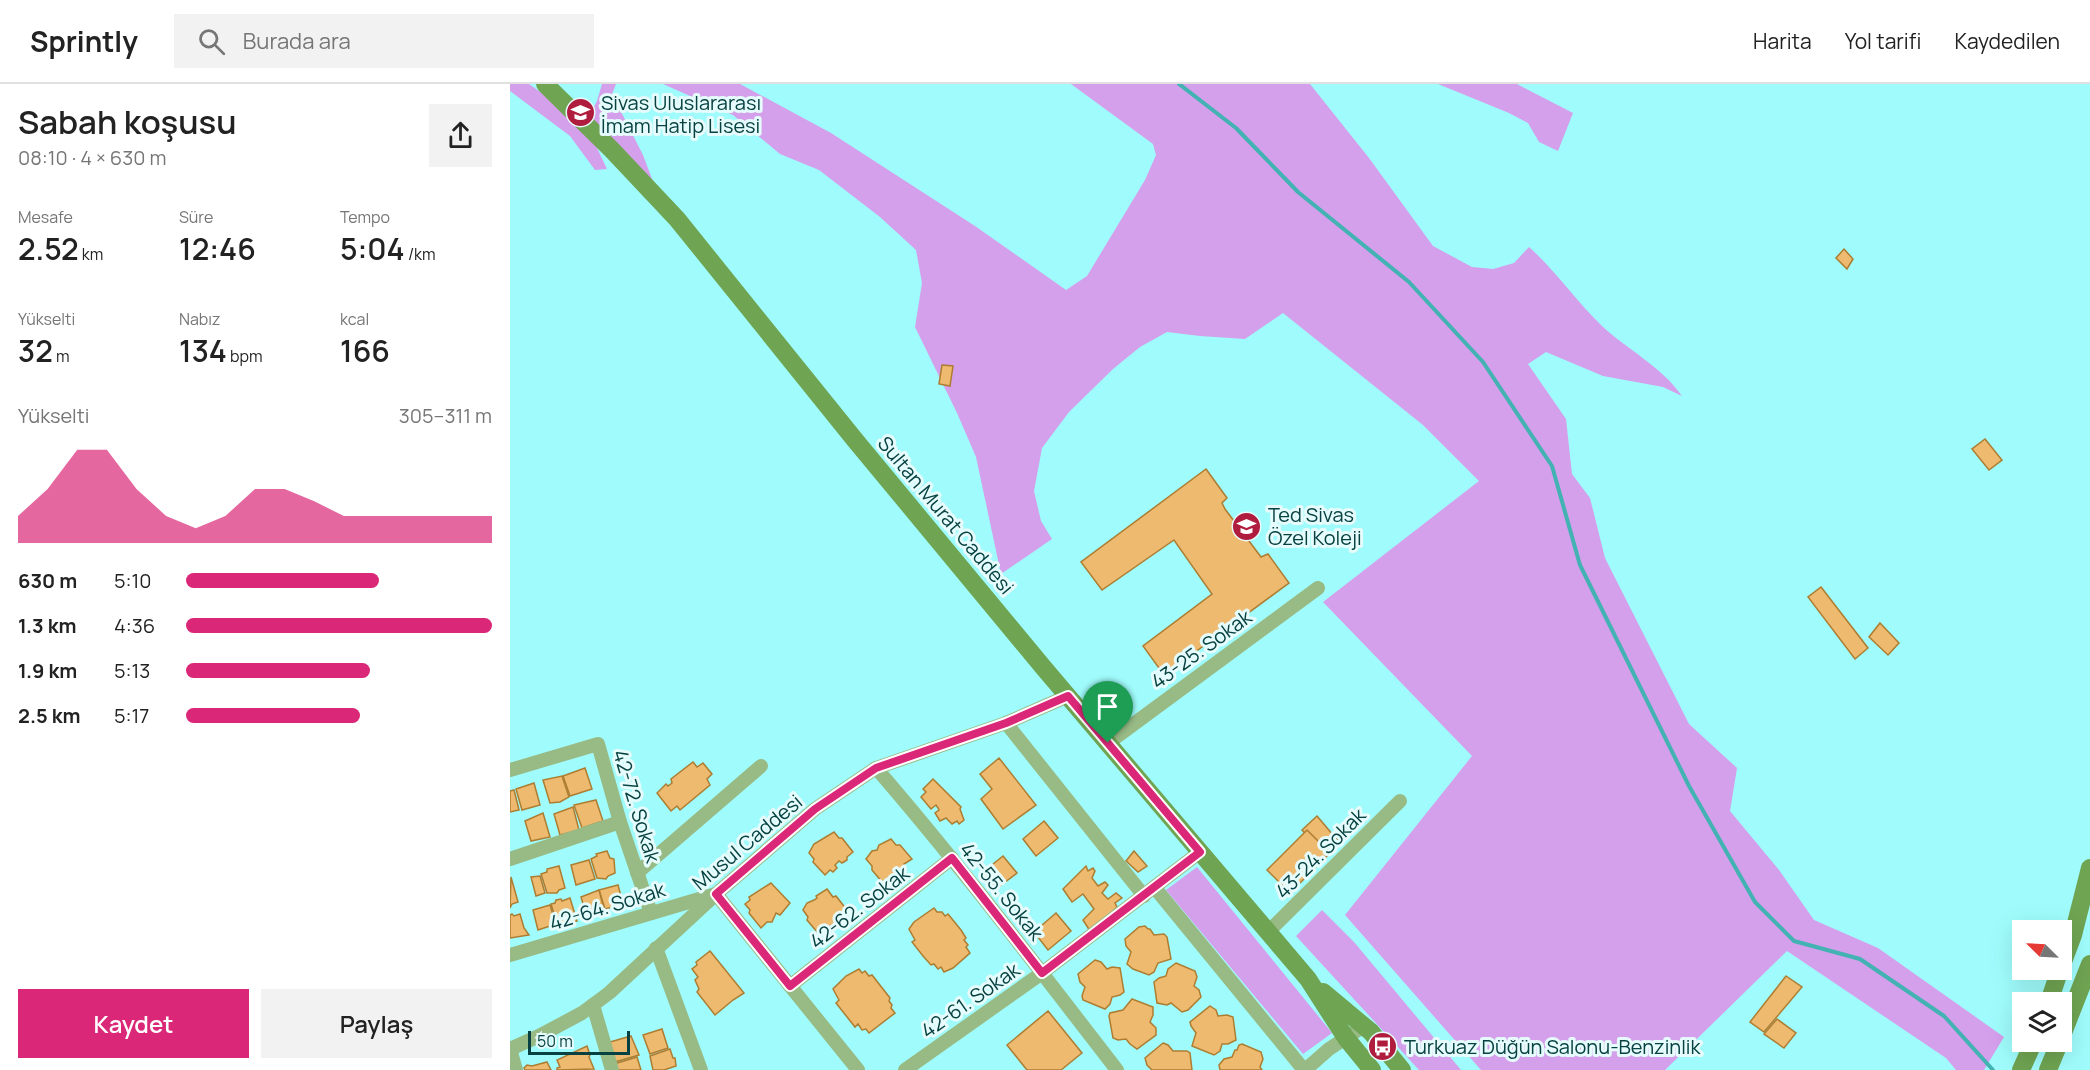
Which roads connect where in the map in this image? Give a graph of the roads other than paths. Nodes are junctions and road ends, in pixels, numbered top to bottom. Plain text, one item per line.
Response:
1 (545, 84) edge
2 (1318, 588) dead end
3 (1068, 696) junction
4 (1006, 723) junction
5 (1108, 743) junction
6 (761, 765) dead end
7 (876, 768) junction
8 (510, 770) edge
9 (1400, 801) dead end
10 (620, 822) junction
11 (1200, 852) junction
12 (952, 858) junction
13 (510, 859) edge
14 (2090, 868) edge
15 (637, 873) junction
16 (1149, 892) junction
17 (716, 894) junction
18 (651, 913) junction
19 (1268, 932) junction
20 (2072, 938) edge
21 (656, 948) junction
22 (510, 956) edge
23 (2090, 964) edge
24 (1042, 973) junction
25 (1308, 979) junction
26 (790, 986) junction
27 (593, 1005) junction
28 (2072, 1010) edge
29 (1364, 1026) junction
30 (1346, 1038) junction
31 (510, 1049) edge
32 (2055, 1052) edge
33 (2049, 1069) edge
34 (516, 1070) edge
35 (612, 1070) edge
36 (701, 1070) edge
37 (858, 1070) edge
38 (905, 1070) edge
39 (1117, 1070) edge
40 (1304, 1070) edge
41 (1372, 1070) edge
42 (1402, 1070) edge

1 - 3 street, Sultan Murat Caddesi
2 - 5 street, 43-25. Sokak
3 - 4 street, Musul Caddesi
3 - 5 street, Sultan Murat Caddesi
4 - 7 street, Musul Caddesi
4 - 16 street
5 - 11 street, Sultan Murat Caddesi
6 - 15 street
7 - 12 street, 42-55. Sokak
7 - 17 street, Musul Caddesi
8 - 10 street, 42-72. Sokak
9 - 19 street, 43-24. Sokak
10 - 13 street
10 - 15 street, 42-72. Sokak
11 - 16 street, 42-61. Sokak
11 - 19 street, Sultan Murat Caddesi
12 - 24 street, 42-55. Sokak
12 - 26 street, 42-62. Sokak
14 - 20 street
15 - 18 street, 42-72. Sokak
16 - 24 street, 42-61. Sokak
16 - 40 street
17 - 18 street, 42-64. Sokak
17 - 21 street, Musul Caddesi
17 - 26 street
18 - 22 street, 42-64. Sokak
19 - 25 street, Sultan Murat Caddesi
21 - 27 street, Musul Caddesi
21 - 36 street
23 - 28 street
24 - 38 street, 42-61. Sokak
24 - 39 street, 42-55. Sokak
25 - 29 street
25 - 30 street
26 - 37 street
27 - 31 street, Musul Caddesi
27 - 35 street
29 - 30 street
29 - 42 street
30 - 40 street
30 - 41 street
31 - 34 street
32 - 33 street

